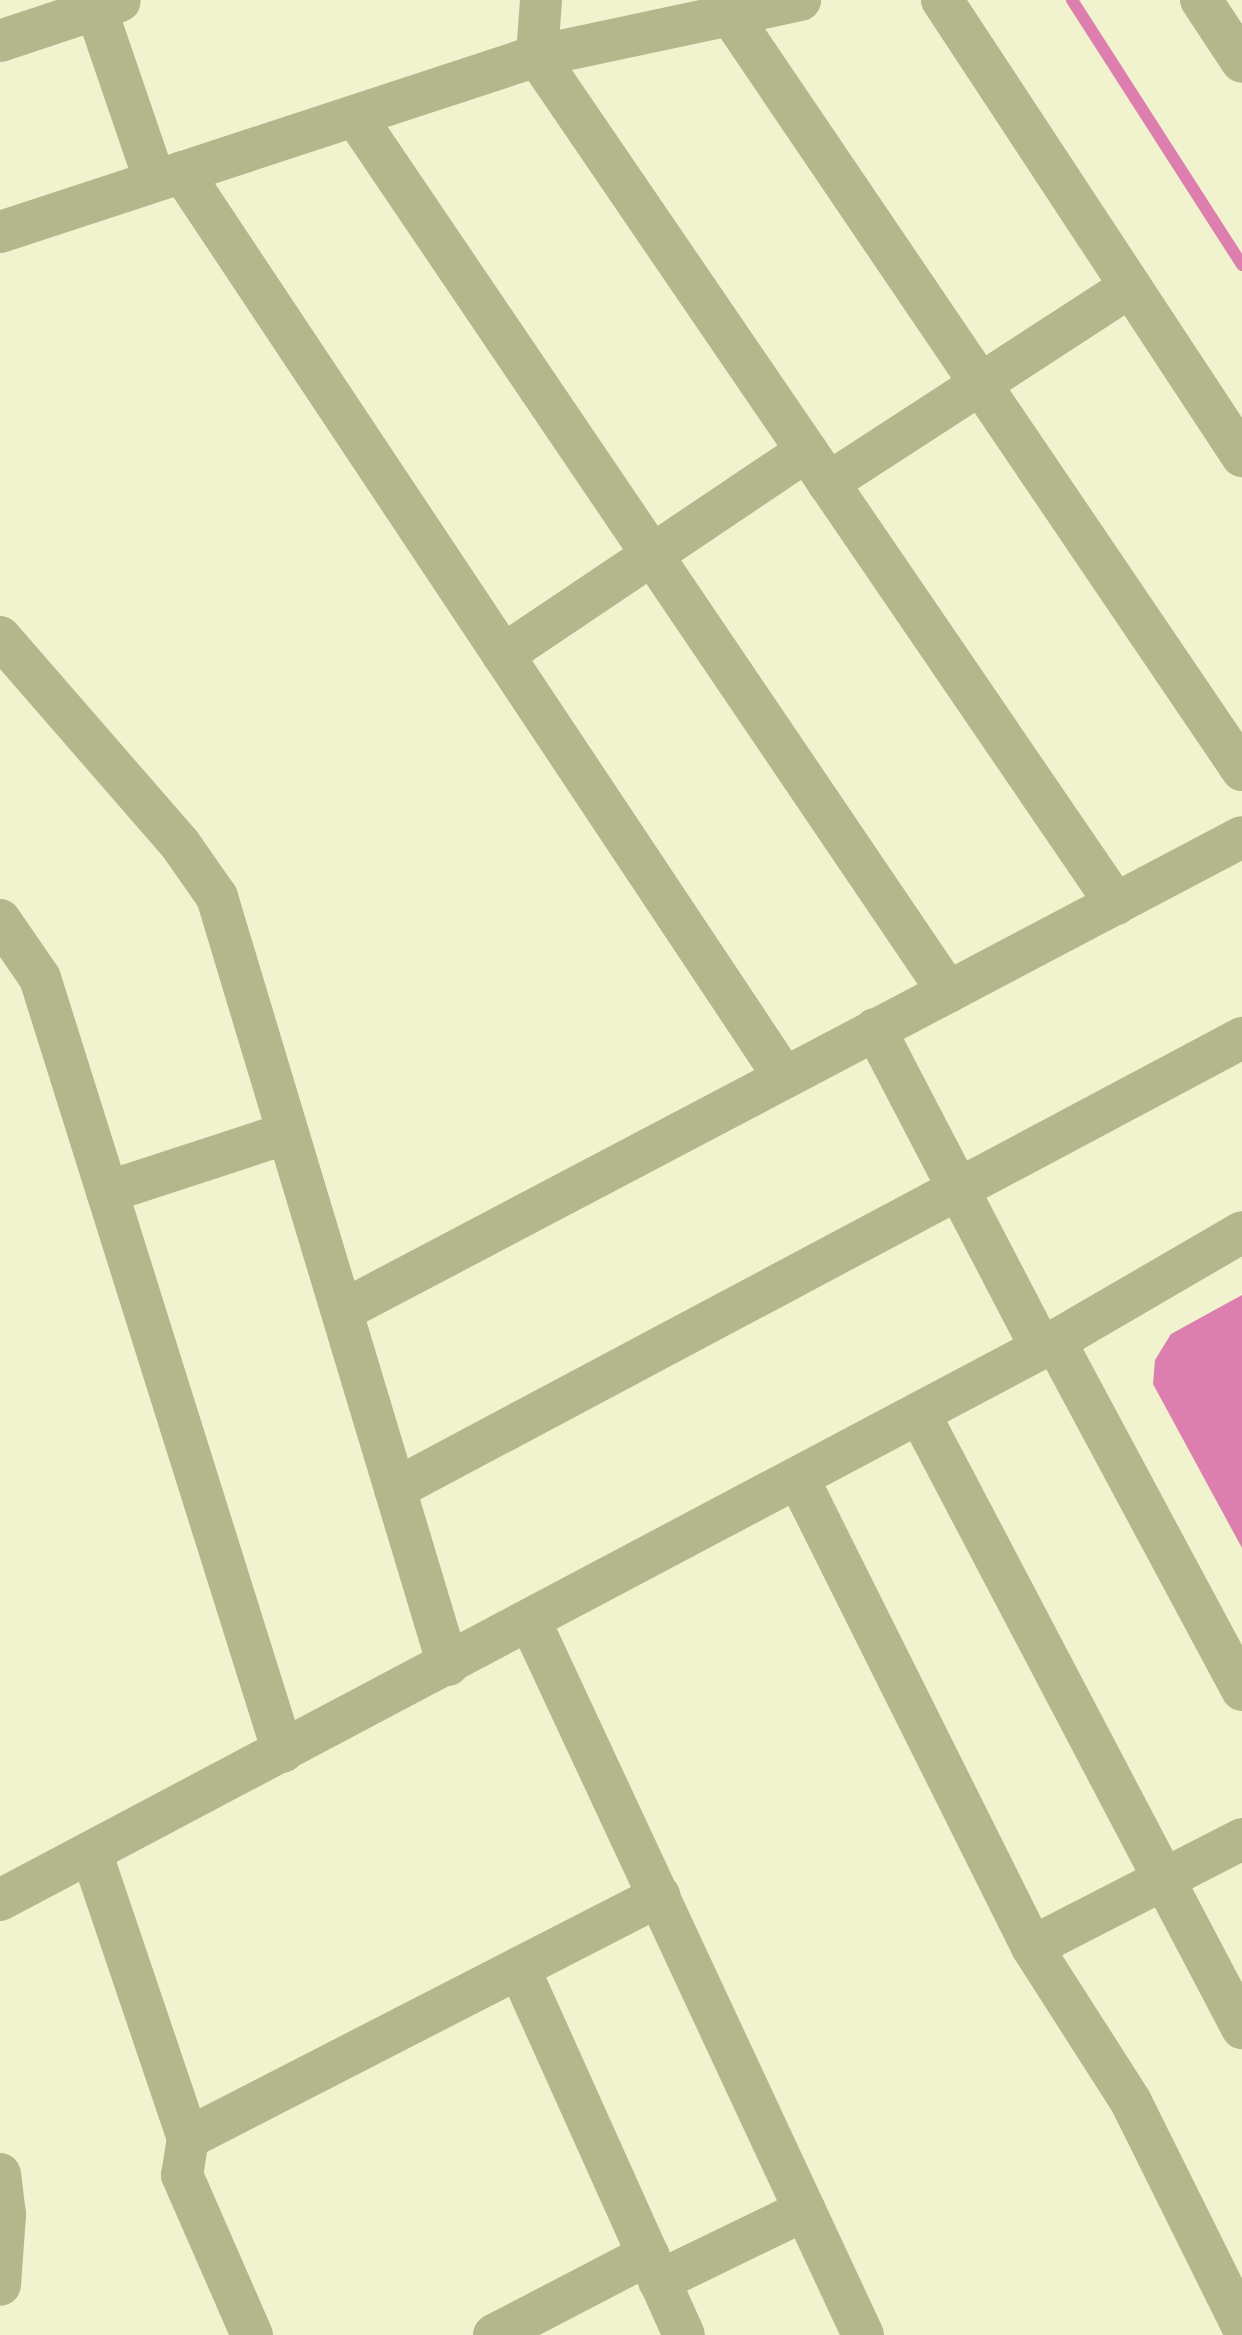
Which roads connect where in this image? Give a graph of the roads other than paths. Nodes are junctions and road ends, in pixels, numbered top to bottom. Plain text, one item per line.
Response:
1 (541, 0) edge
2 (800, 0) edge
3 (942, 0) edge
4 (1201, 0) edge
5 (104, 3) edge
6 (731, 8) edge
7 (0, 41) edge
8 (537, 56) junction
9 (1242, 62) edge
10 (355, 116) junction
11 (168, 177) junction
12 (0, 232) edge
13 (1130, 287) junction
14 (980, 384) junction
15 (1242, 456) edge
16 (818, 467) junction
17 (652, 554) junction
18 (0, 637) edge
19 (503, 655) junction
20 (1242, 770) edge
21 (1242, 837) edge
22 (1116, 904) junction
23 (0, 920) edge
24 (948, 992) junction
25 (875, 1029) junction
26 (1242, 1038) edge
27 (784, 1077) junction
28 (288, 1133) junction
29 (958, 1190) junction
30 (107, 1192) junction
31 (1242, 1232) edge
32 (342, 1311) junction
33 (1048, 1344) junction
34 (919, 1413) junction
35 (798, 1478) junction
36 (395, 1489) junction
37 (530, 1621) junction
38 (448, 1665) junction
39 (1242, 1690) edge
40 (283, 1752) junction
41 (1242, 1839) edge
42 (91, 1852) junction
43 (1164, 1879) junction
44 (659, 1896) junction
45 (0, 1900) edge
46 (1032, 1947) junction
47 (519, 1968) junction
48 (1242, 2028) edge
49 (185, 2157) junction
50 (0, 2174) edge
51 (805, 2210) junction
52 (654, 2268) junction
53 (0, 2285) edge
54 (1242, 2326) edge
55 (252, 2335) edge
56 (494, 2335) edge
57 (684, 2335) edge
58 (863, 2335) edge

1 - 8 street
2 - 6 street
3 - 13 street
4 - 9 street
5 - 7 street
5 - 11 street
6 - 8 street
6 - 14 street
8 - 10 street
8 - 16 street
10 - 11 street
10 - 17 street
11 - 12 street
11 - 19 street
13 - 14 street
13 - 15 street
14 - 16 street
14 - 20 street
16 - 17 street
16 - 22 street
17 - 19 street
17 - 24 street
18 - 28 street
19 - 27 street
21 - 22 street
22 - 24 street
23 - 30 street
24 - 25 street
25 - 27 street
25 - 29 street
26 - 29 street
27 - 32 street
28 - 30 street
28 - 32 street
29 - 33 street
29 - 36 street
30 - 40 street
31 - 33 street
32 - 36 street
33 - 34 street
33 - 39 street
34 - 35 street
34 - 43 street
35 - 37 street
35 - 46 street
36 - 38 street
37 - 38 street
37 - 44 street
38 - 40 street
40 - 42 street
41 - 43 street
42 - 45 street
42 - 49 street
43 - 46 street
43 - 48 street
44 - 47 street
44 - 51 street
46 - 54 street
47 - 49 street
47 - 52 street
49 - 55 street
50 - 53 street
51 - 52 street
51 - 58 street
52 - 56 street
52 - 57 street

